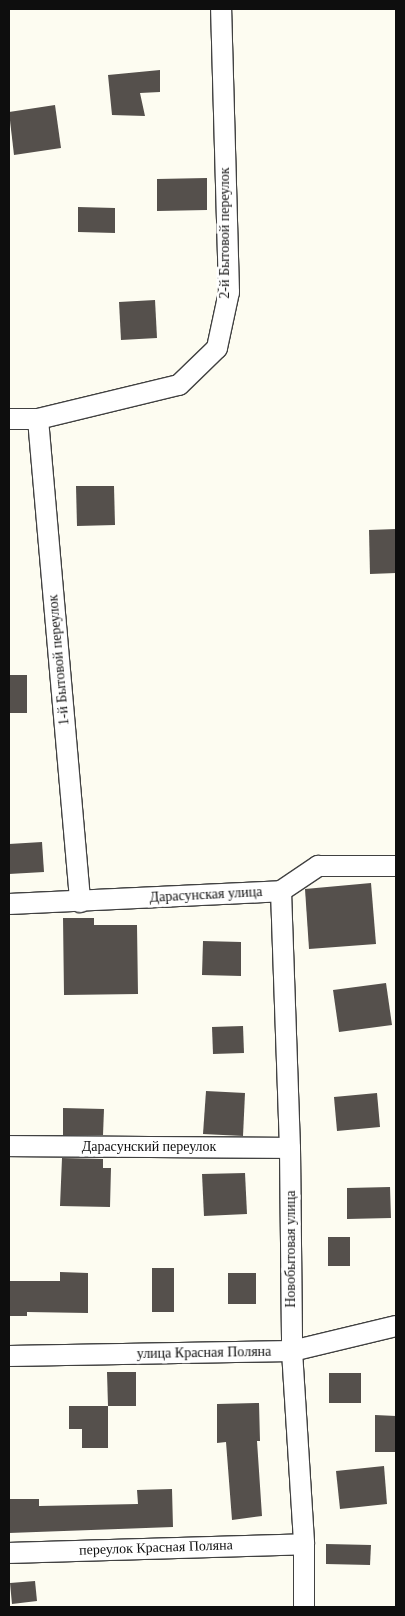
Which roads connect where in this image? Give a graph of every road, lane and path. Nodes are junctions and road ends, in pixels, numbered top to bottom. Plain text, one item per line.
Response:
1 (221, 9) edge
2 (9, 419) edge
3 (38, 419) junction
4 (396, 866) edge
5 (281, 891) junction
6 (80, 902) junction
7 (9, 904) edge
8 (9, 1146) edge
9 (290, 1148) junction
10 (396, 1326) edge
11 (292, 1351) junction
12 (9, 1356) edge
13 (304, 1544) junction
14 (9, 1554) edge
15 (304, 1607) edge

1 - 3 street, 2-й Бытовой переулок
2 - 3 street, 2-й Бытовой переулок
3 - 6 street, 1-й Бытовой переулок
4 - 5 street, Дарасунская улица
5 - 6 street, Дарасунская улица
5 - 9 street, Новобытовая улица
6 - 7 street, Дарасунская улица
8 - 9 street, Дарасунский переулок
9 - 11 street, Новобытовая улица
10 - 11 street, улица Красная Поляна
11 - 12 street, улица Красная Поляна
11 - 13 street, Новобытовая улица
13 - 14 street, переулок Красная Поляна
13 - 15 street, Новобытовая улица

